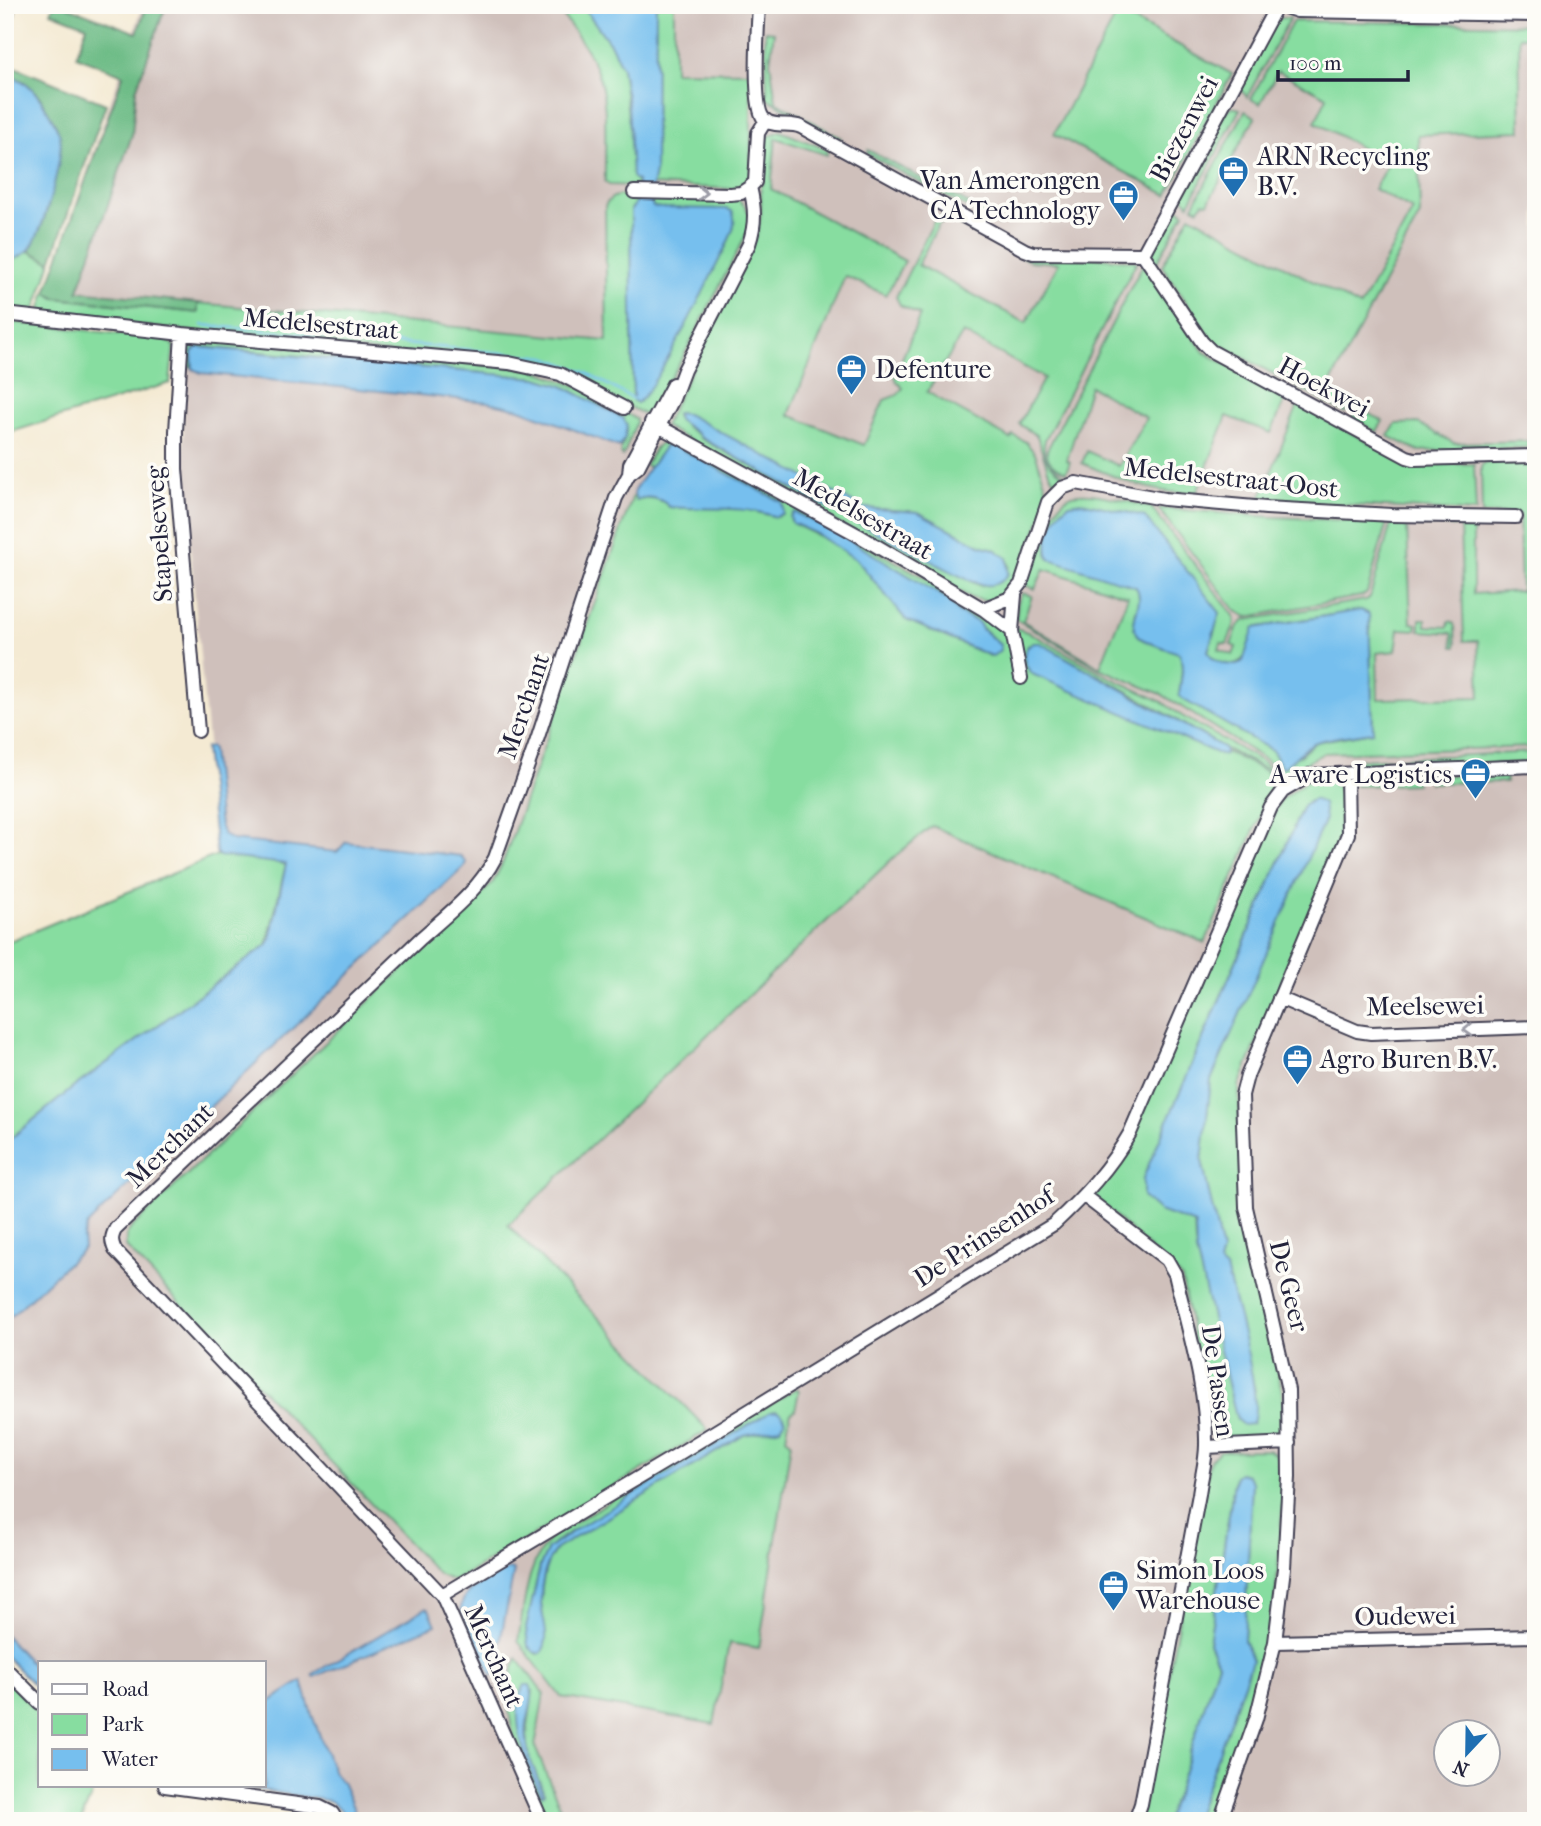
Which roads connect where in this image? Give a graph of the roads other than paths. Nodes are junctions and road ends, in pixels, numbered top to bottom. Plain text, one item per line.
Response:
1 (759, 5) edge
2 (1278, 5) edge
3 (1536, 15) edge
4 (766, 120) junction
5 (750, 187) junction
6 (634, 192) dead end
7 (1143, 254) junction
8 (5, 314) edge
9 (181, 334) junction
10 (624, 408) dead end
11 (655, 424) junction
12 (1536, 456) edge
13 (1516, 517) dead end
14 (1015, 595) junction
15 (983, 609) junction
16 (1012, 631) junction
17 (1021, 678) dead end
18 (198, 731) dead end
19 (1536, 766) edge
20 (1347, 774) junction
21 (1279, 998) junction
22 (1536, 1027) edge
23 (1084, 1196) junction
24 (1289, 1443) junction
25 (1206, 1447) junction
26 (442, 1595) junction
27 (1536, 1636) edge
28 (1275, 1642) junction
29 (5, 1668) edge
30 (38, 1701) edge
31 (172, 1787) edge
32 (337, 1821) edge
33 (542, 1821) edge
34 (1135, 1821) edge
35 (1220, 1821) edge

1 - 4 street
2 - 3 street, Biezenwei
2 - 7 street, Biezenwei
4 - 5 street
4 - 7 street
6 -> 5 street
5 - 11 street, Merchant
7 - 12 street, Hoekwei
8 - 9 street, Medelsestraat
9 - 10 street, Medelsestraat
9 - 18 street, Stapelseweg
11 - 15 street, Medelsestraat
11 - 26 street, Merchant
13 - 14 street, Medelsestraat-Oost
14 - 15 street
14 - 16 street, Medelsestraat-Oost
15 - 16 street, Medelsestraat
16 - 17 street, Medelsestraat-Oost
19 - 20 street, De Prinsenhof
20 - 21 street, De Geer
20 - 23 street, De Prinsenhof
22 -> 21 street, Meelsewei
21 - 24 street, De Geer
23 - 25 street, De Passen
23 - 26 street, De Prinsenhof
24 - 25 street
24 - 28 street, De Geer
25 - 34 street, De Passen
26 - 33 street, Merchant
27 - 28 street, Oudewei
28 - 35 street, De Geer
29 - 30 street
31 - 32 street

